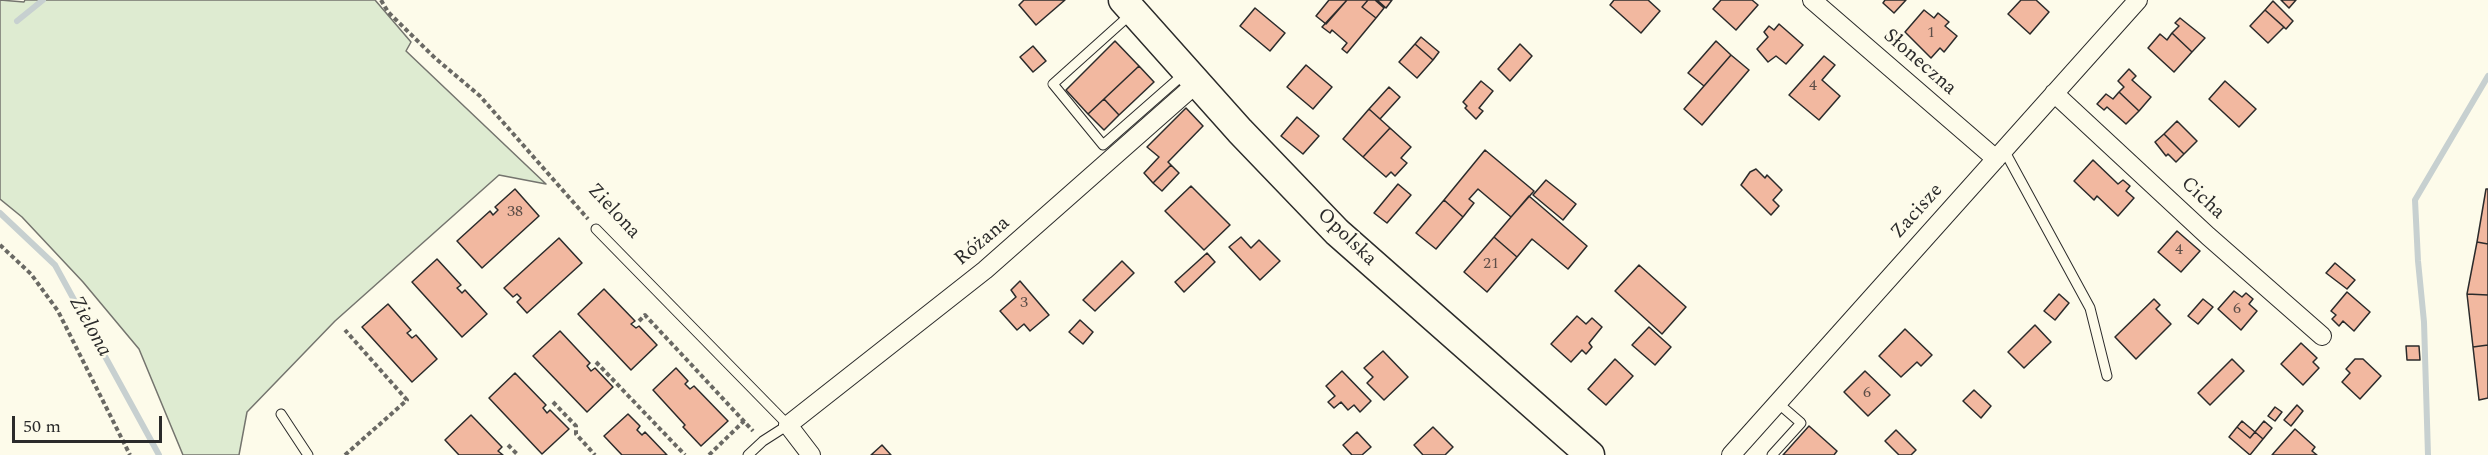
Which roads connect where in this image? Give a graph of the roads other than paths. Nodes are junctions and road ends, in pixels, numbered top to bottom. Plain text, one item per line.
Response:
1 (1812, 0) edge
2 (2138, 0) edge
3 (1129, 6) edge
4 (1192, 77) junction
5 (2054, 93) junction
6 (2000, 155) junction
7 (597, 229) road end
8 (2322, 336) dead end
9 (2107, 376) dead end
10 (1779, 404) junction
11 (281, 414) dead end
12 (788, 425) junction
13 (308, 455) edge
14 (748, 455) edge
15 (811, 455) edge
16 (1590, 455) edge
17 (1731, 455) edge
18 (1772, 455) edge

1 - 6 street, Słoneczna
2 - 5 street, Zacisze
3 - 4 main road, Opolska
3 - 4 lane
4 - 12 street, Różana
4 - 16 main road, Opolska
5 - 6 street, Zacisze
5 - 8 street, Cicha
6 - 9 lane
6 - 10 street, Zacisze
7 - 12 lane, Zielona
10 - 17 street, Zacisze
10 - 18 lane
11 - 13 lane
12 - 14 lane
12 - 15 street, Zielona

